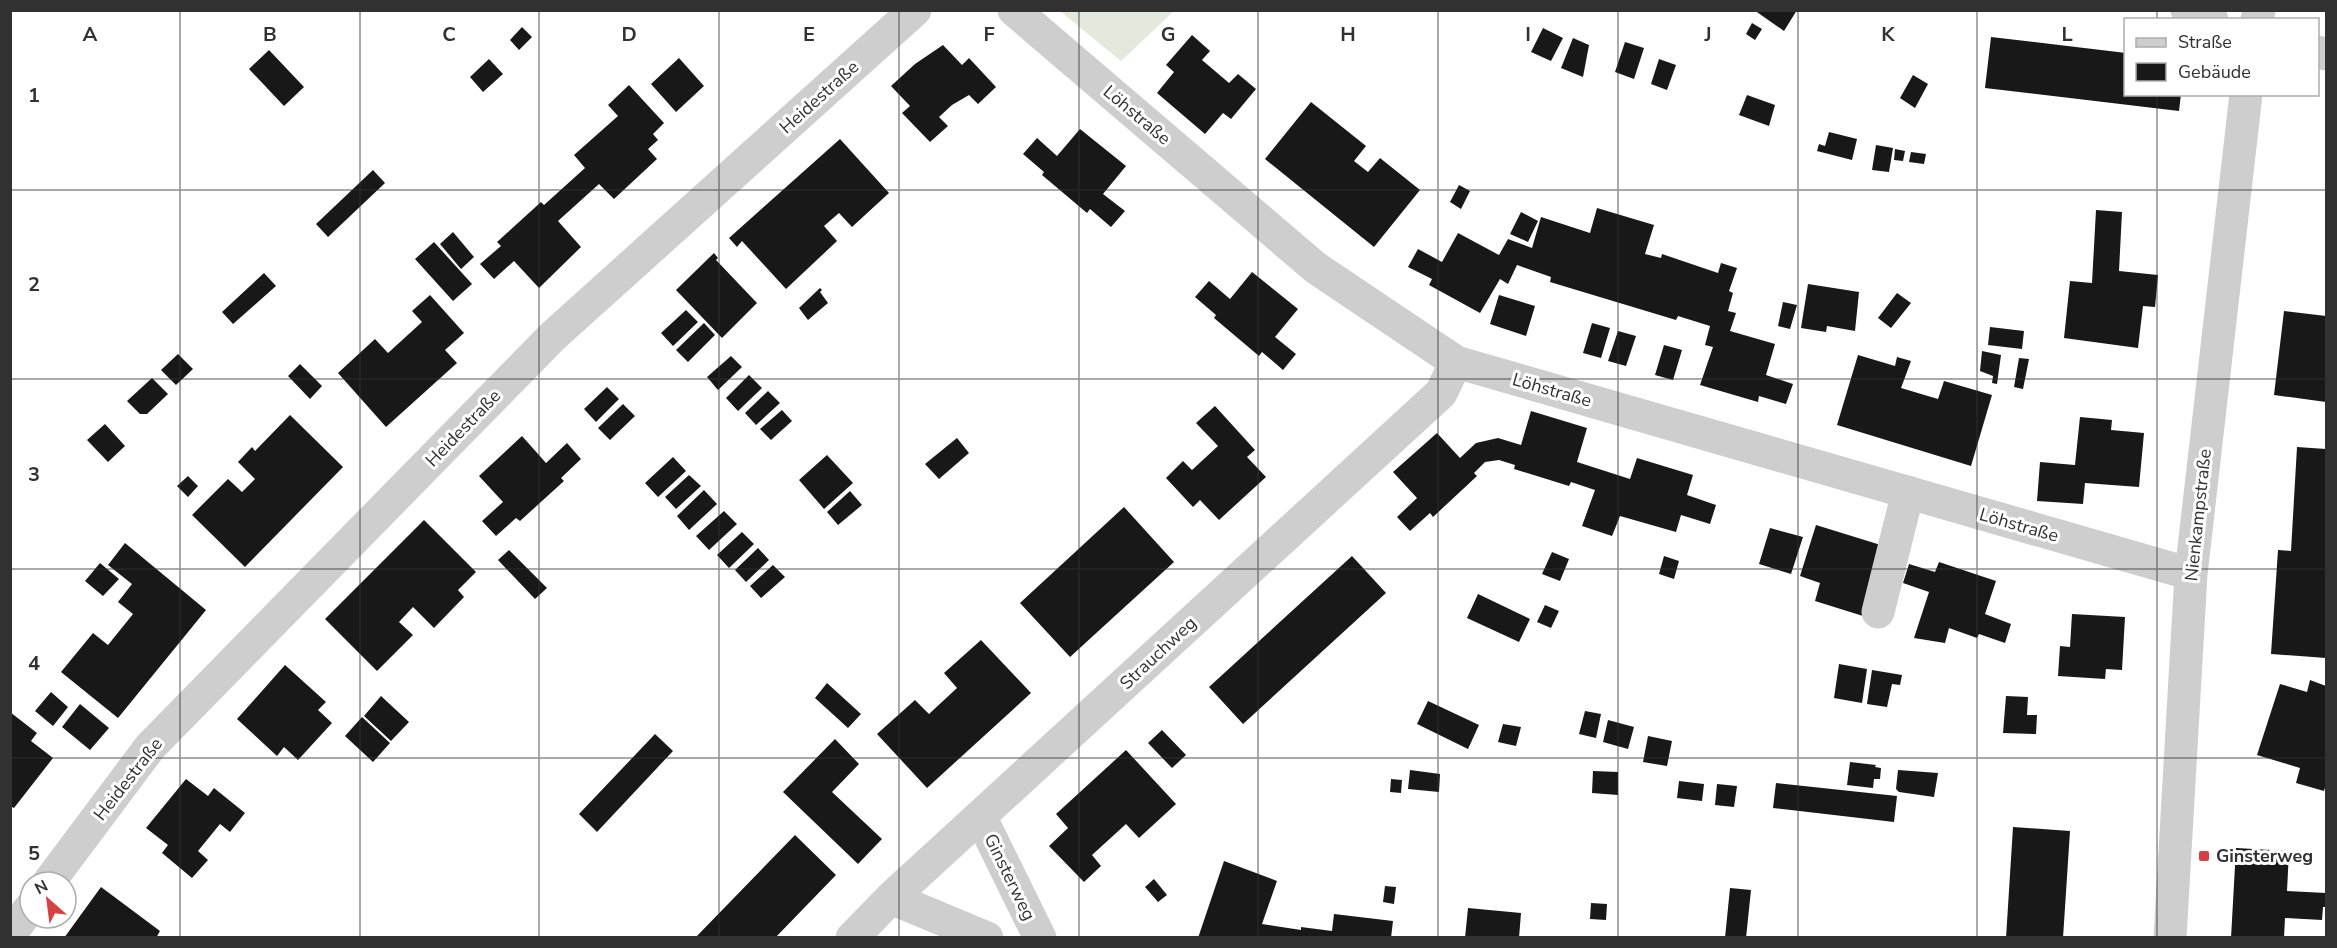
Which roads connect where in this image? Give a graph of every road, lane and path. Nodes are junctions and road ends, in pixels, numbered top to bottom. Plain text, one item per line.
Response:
1 (915, 10) edge
2 (1014, 10) edge
3 (2187, 10) edge
4 (2207, 18) edge
5 (2246, 96) edge
6 (1456, 362) junction
7 (1908, 492) junction
8 (2191, 574) junction
9 (1878, 612) dead end
10 (980, 816) junction
11 (58, 870) edge
12 (891, 898) junction
13 (852, 938) edge
14 (987, 938) edge
15 (1040, 938) edge
16 (2170, 938) edge

1 - 11 street, Heidestraße
2 - 6 street, Löhstraße
3 - 4 street
5 - 8 street, Nienkampstraße
6 - 7 street, Löhstraße
6 - 10 street, Strauchweg
7 - 8 street, Löhstraße
7 - 9 street
8 - 16 street, Nienkampstraße
10 - 12 street, Strauchweg
10 - 15 street, Ginsterweg
12 - 13 street, Strauchweg
12 - 14 street

